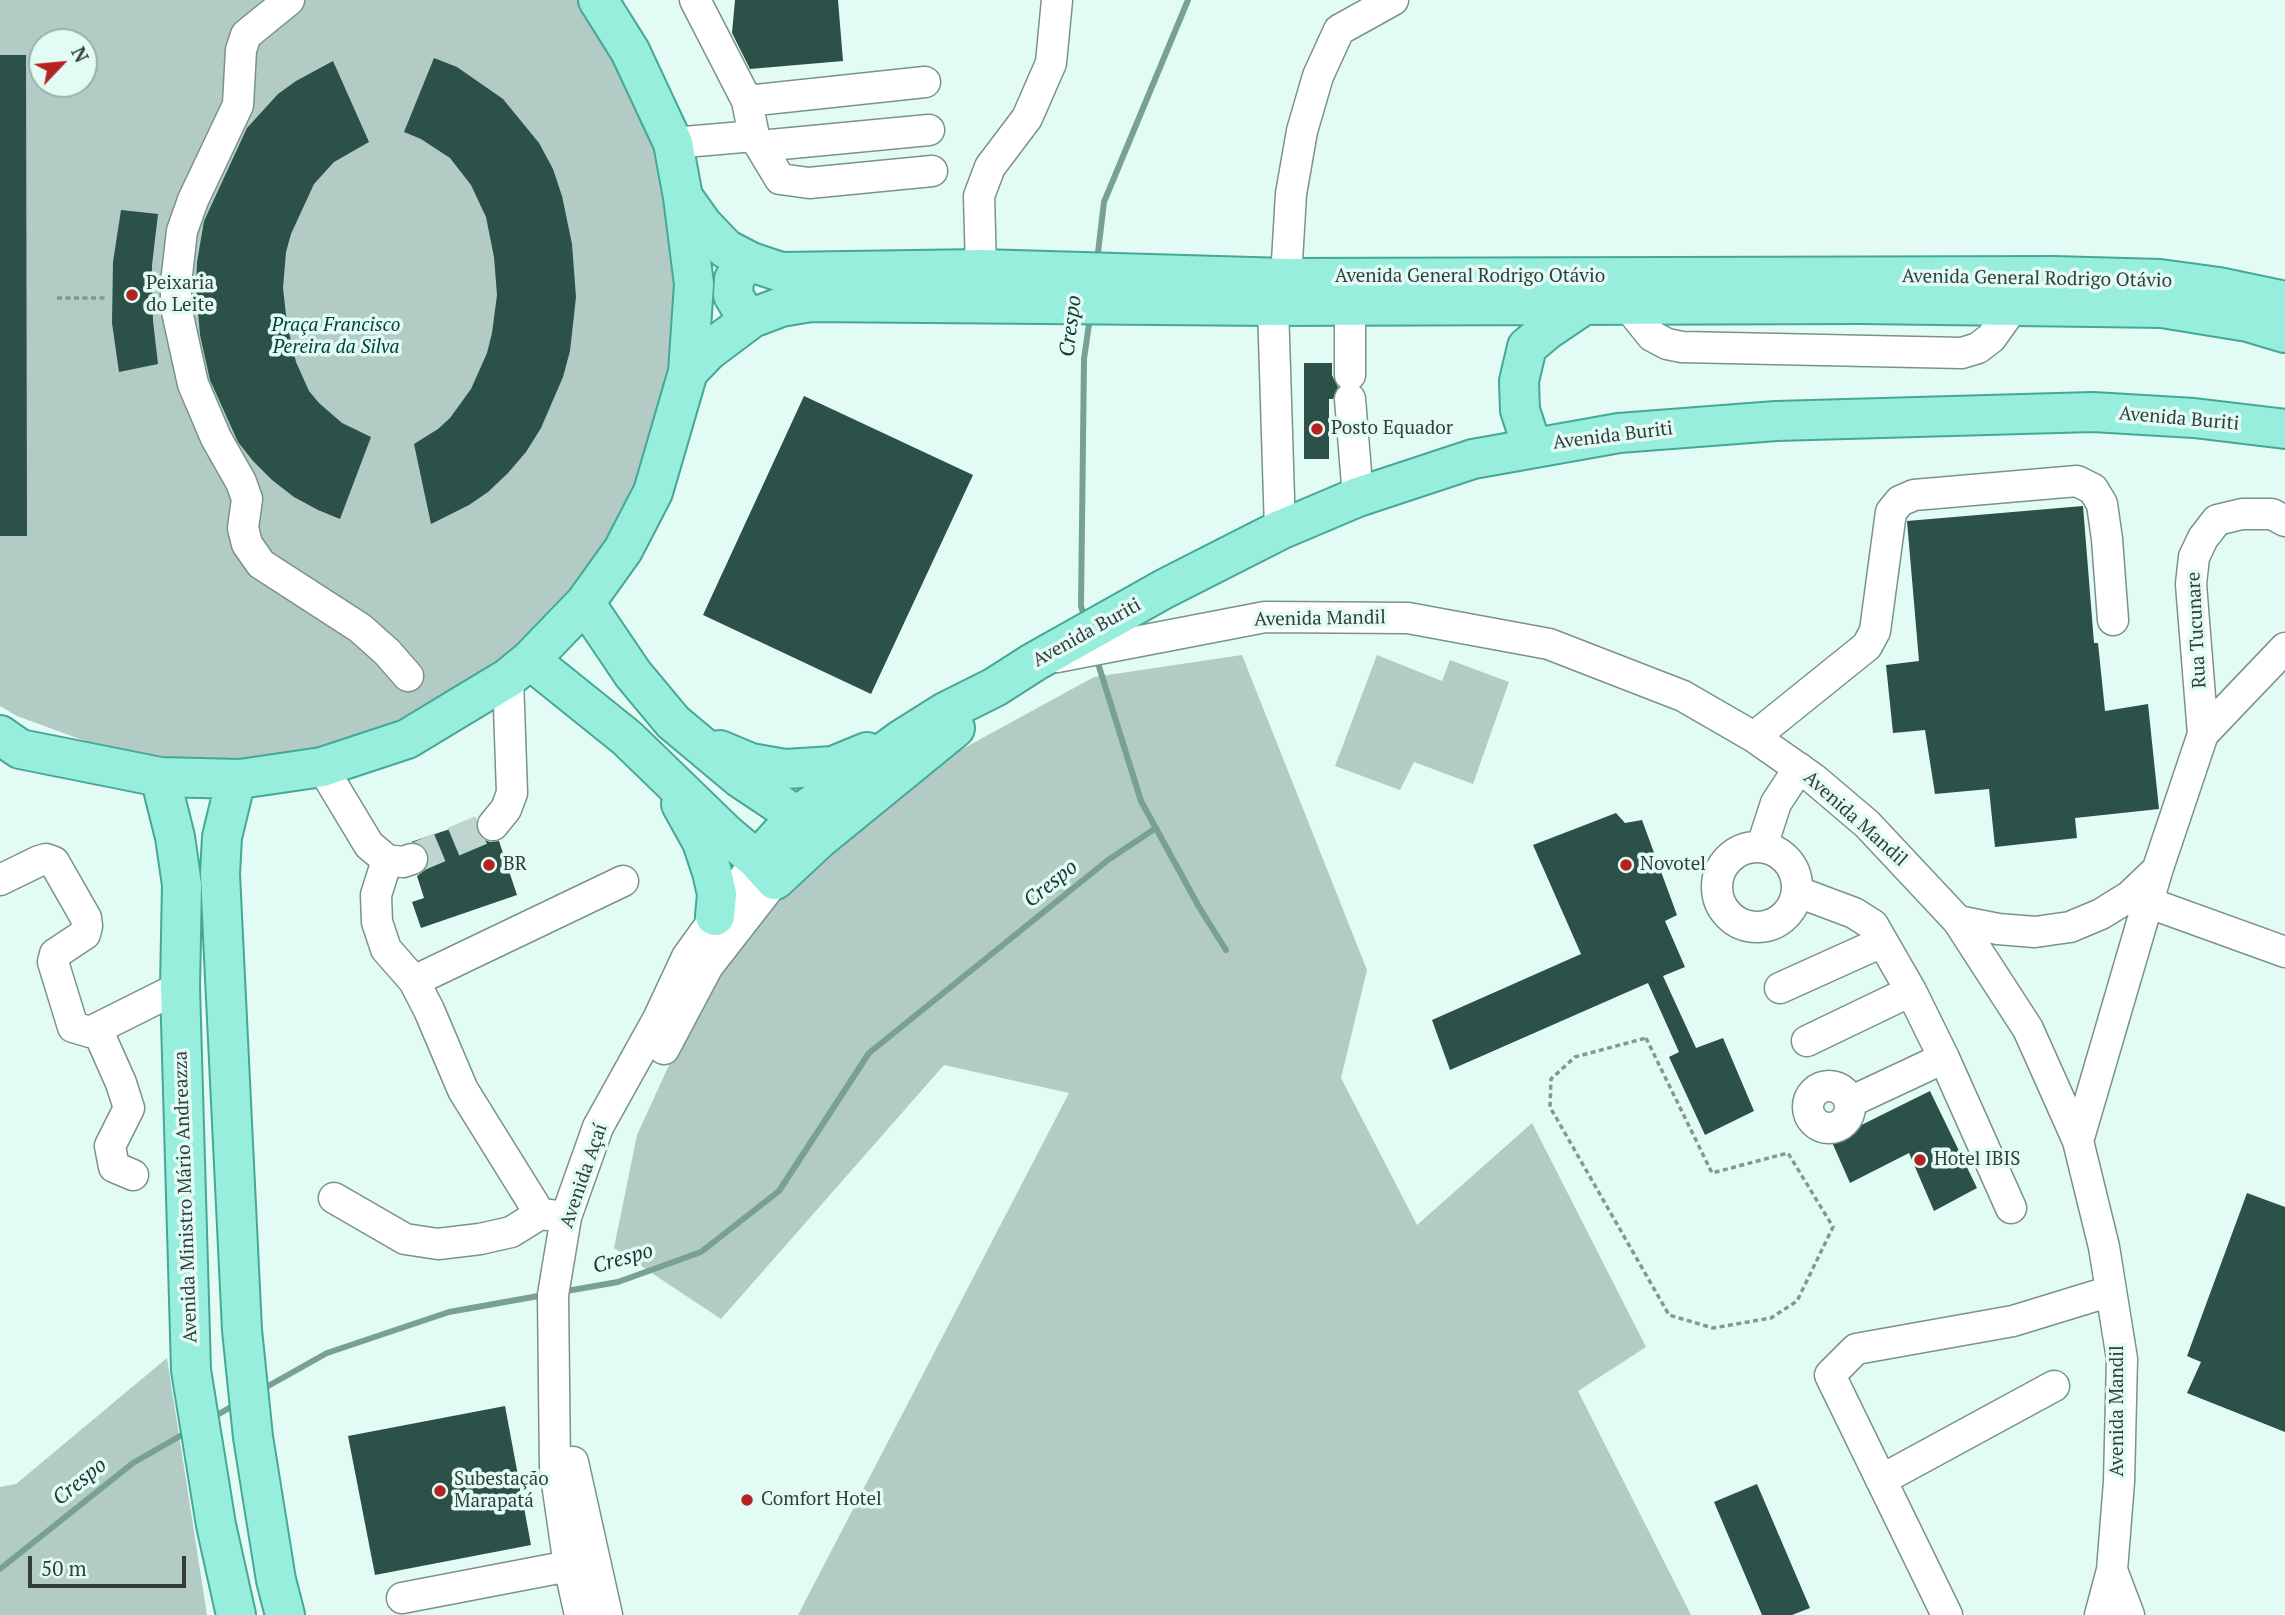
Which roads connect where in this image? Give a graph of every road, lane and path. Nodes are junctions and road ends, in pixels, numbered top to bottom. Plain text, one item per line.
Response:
1 (289, 0) edge
2 (598, 0) edge
3 (695, 0) edge
4 (1057, 0) edge
5 (1343, 0) edge
6 (1393, 0) edge
7 (1339, 30) junction
8 (925, 82) dead end
9 (747, 101) junction
10 (929, 130) dead end
11 (757, 141) junction
12 (673, 143) junction
13 (932, 171) dead end
14 (683, 197) junction
15 (751, 262) junction
16 (981, 269) junction
17 (1280, 292) junction
18 (57, 298) dead end
19 (107, 298) dead end
20 (2285, 301) edge
21 (1350, 305) junction
22 (1584, 305) junction
23 (752, 318) junction
24 (2285, 333) edge
25 (688, 372) junction
26 (2285, 429) edge
27 (1532, 447) junction
28 (1358, 497) junction
29 (2285, 522) edge
30 (1280, 530) junction
31 (585, 603) junction
32 (2113, 620) dead end
33 (2285, 648) edge
34 (1034, 662) junction
35 (519, 669) junction
36 (408, 676) dead end
37 (995, 687) junction
38 (2203, 734) junction
39 (1754, 737) junction
40 (691, 738) junction
41 (902, 739) junction
42 (7, 747) edge
43 (322, 767) junction
44 (663, 771) junction
45 (1806, 773) junction
46 (160, 777) junction
47 (236, 779) junction
48 (494, 825) tunnel mouth
49 (808, 827) junction
50 (1769, 848) junction
51 (766, 870) junction
52 (0, 880) edge
53 (623, 881) dead end
54 (1798, 891) junction
55 (2139, 899) junction
56 (715, 916) junction
57 (1958, 920) junction
58 (1882, 942) junction
59 (2285, 953) edge
60 (414, 981) junction
61 (180, 987) junction
62 (1780, 988) dead end
63 (1911, 991) junction
64 (97, 1029) junction
65 (1646, 1038) joint
66 (1807, 1041) dead end
67 (1944, 1058) junction
68 (1850, 1102) dead end
69 (2078, 1141) junction
70 (133, 1175) dead end
71 (334, 1198) dead end
72 (2011, 1208) dead end
73 (564, 1217) junction
74 (2111, 1291) junction
75 (2054, 1386) dead end
76 (1881, 1480) junction
77 (569, 1566) junction
78 (2112, 1570) junction
79 (402, 1598) dead end
80 (236, 1615) edge
81 (285, 1615) edge
82 (580, 1615) edge
83 (607, 1615) edge
84 (1947, 1615) edge
85 (2100, 1615) edge
86 (2129, 1615) edge

1 - 36 street
2 - 12 main road
3 - 9 street
4 - 16 street
5 - 7 street
6 - 7 street
7 - 17 street
8 - 9 street
9 - 11 street
10 - 11 street
11 - 12 street
11 - 13 street
12 - 14 main road
14 - 15 main road, Avenida General Rodrigo Otávio
14 - 25 main road
15 - 16 main road, Avenida General Rodrigo Otávio
15 - 23 main road
16 - 17 main road, Avenida General Rodrigo Otávio
17 - 20 main road, Avenida General Rodrigo Otávio
17 - 21 main road, Avenida General Rodrigo Otávio
17 - 23 main road, Avenida General Rodrigo Otávio
17 - 30 street
18 - 19 path
21 - 22 main road, Avenida General Rodrigo Otávio
21 - 28 street
22 - 24 main road, Avenida General Rodrigo Otávio
22 - 27 main road
23 - 25 main road, Avenida General Rodrigo Otávio
25 - 31 main road
26 - 27 main road, Avenida Buriti
27 - 28 main road, Avenida Buriti
28 - 30 main road, Avenida Buriti
29 - 38 street, Rua Tucunare
30 - 34 main road, Avenida Buriti
31 - 35 main road
31 - 40 main road
32 - 39 street
33 - 38 street, Rua Tucunare
34 - 37 main road, Avenida Buriti
34 - 39 street, Avenida Mandil
35 - 43 main road
35 - 44 main road
35 - 48 street
37 - 41 main road, Avenida Buriti
37 - 49 main road, Avenida Buriti
38 - 55 street, Rua Tucunare
39 - 45 street, Avenida Mandil
40 - 41 main road
40 - 49 main road
41 - 49 main road, Avenida Buriti
42 - 46 main road
43 - 47 main road
43 - 60 street
44 - 51 main road
44 - 56 main road
45 - 50 street
45 - 57 street, Avenida Mandil
46 - 47 main road
46 - 61 main road, Avenida Ministro Mário Andreazza
47 - 81 main road
49 - 51 main road, Avenida Buriti
50 - 54 street
50 - 54 street
51 - 56 street, Avenida Açaí
51 - 73 street, Avenida Açaí
52 - 64 street
53 - 60 street
54 - 58 street
55 - 57 street, Rua Tucunare
55 - 59 street
55 - 69 street
56 - 73 street, Avenida Açaí
57 - 69 street, Avenida Mandil
58 - 62 street
58 - 63 street
60 - 73 street
61 - 64 street
61 - 80 main road, Avenida Ministro Mário Andreazza
63 - 66 street
63 - 67 street
64 - 70 street
65 - 65 path
67 - 68 street
67 - 72 street
69 - 74 street, Avenida Mandil
71 - 73 street
73 - 77 street, Avenida Açaí
73 - 83 street, Avenida Açaí
74 - 76 street
74 - 78 street, Avenida Mandil
75 - 76 street
76 - 84 street
77 - 79 street
77 - 82 street, Avenida Açaí
78 - 85 street, Avenida Mandil
78 - 86 street

